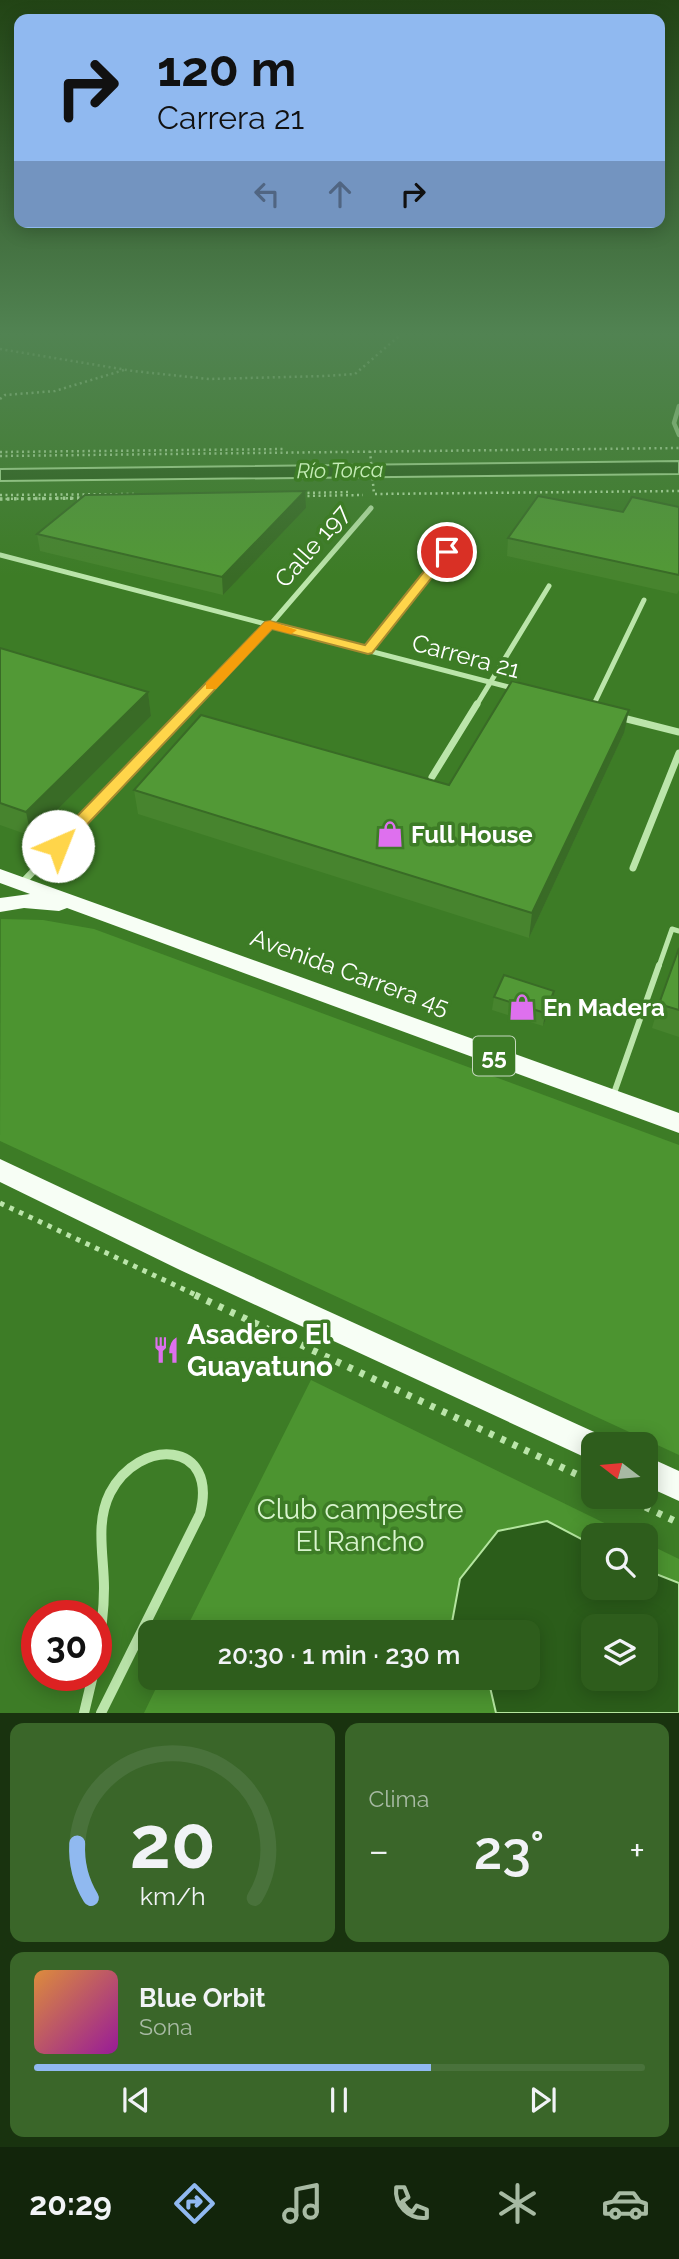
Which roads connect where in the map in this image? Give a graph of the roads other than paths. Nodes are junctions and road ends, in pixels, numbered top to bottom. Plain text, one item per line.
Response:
1 (371, 508) dead end
2 (462, 532) dead end
3 (0, 555) edge
4 (550, 586) dead end
5 (644, 600) dead end
6 (270, 625) junction
7 (368, 650) junction
8 (491, 683) junction
9 (528, 693) edge
10 (578, 706) edge
11 (590, 709) junction
12 (603, 713) edge
13 (616, 716) edge
14 (679, 732) edge
15 (679, 753) edge
16 (432, 777) edge
17 (633, 868) dead end
18 (0, 876) edge
19 (22, 883) junction
20 (0, 905) edge
21 (104, 912) junction
22 (679, 931) edge
23 (611, 1099) junction
24 (679, 1123) edge
25 (0, 1170) edge
26 (581, 1441) edge
27 (658, 1476) edge
28 (679, 1486) edge
29 (103, 1600) edge
30 (89, 1691) edge
31 (112, 1691) edge
32 (112, 1691) edge
33 (84, 1713) edge
34 (101, 1713) edge

1 - 6 street, Calle 197
2 - 7 street
3 - 6 street, Carrera 21
4 - 8 street
5 - 11 street
6 - 7 street, Carrera 21
6 - 19 street, Calle 197
7 - 8 street, Carrera 21
8 - 9 street, Carrera 21
8 - 16 street
10 - 11 street
11 - 12 street
13 - 14 street
15 - 17 street
18 - 19 highway, Avenida Carrera 45 / 55
19 - 21 highway, Avenida Carrera 45 / 55
20 - 21 highway
21 - 23 highway, Avenida Carrera 45 / 55
22 - 23 lane
23 - 24 highway, Avenida Carrera 45 / 55
25 - 26 highway
27 - 28 highway
29 - 32 street
30 - 33 street
31 - 34 street

